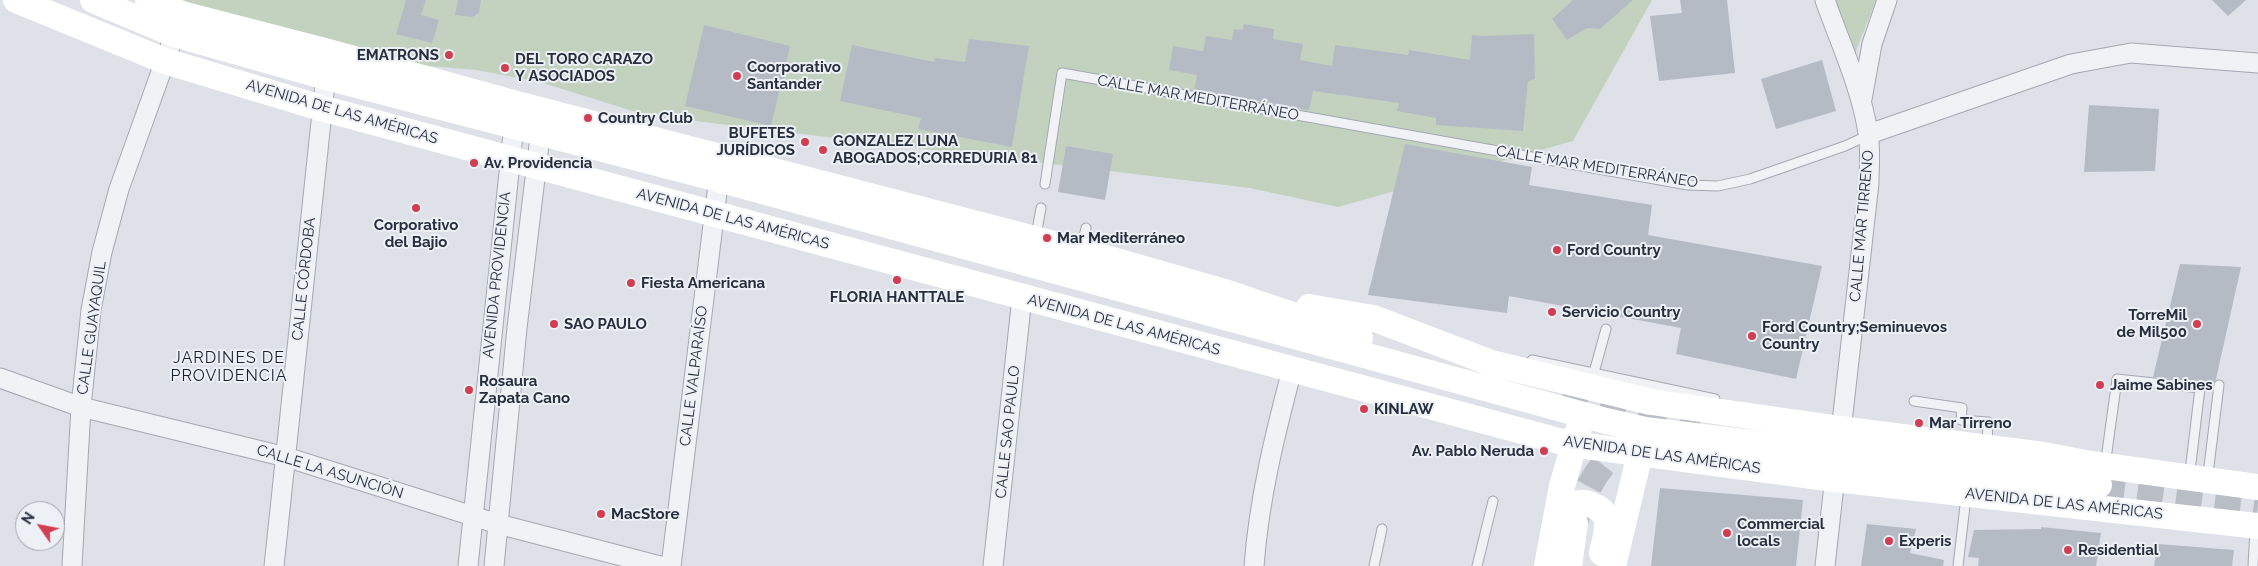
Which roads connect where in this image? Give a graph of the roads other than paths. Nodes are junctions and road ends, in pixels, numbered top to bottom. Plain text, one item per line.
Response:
1 (16, 0) edge
2 (93, 0) edge
3 (148, 0) edge
4 (1825, 0) edge
5 (1887, 0) edge
6 (178, 24) junction
7 (329, 52) junction
8 (165, 61) junction
9 (2258, 63) edge
10 (326, 77) junction
11 (1862, 102) junction
12 (322, 108) junction
13 (515, 115) junction
14 (542, 122) junction
15 (1869, 134) junction
16 (510, 159) junction
17 (536, 166) junction
18 (720, 168) junction
19 (1045, 184) dead end
20 (1041, 208) dead end
21 (713, 213) junction
22 (1036, 239) junction
23 (1228, 293) junction
24 (1022, 297) junction
25 (1606, 330) dead end
26 (1521, 358) dead end
27 (1292, 370) junction
28 (0, 378) edge
29 (1592, 380) junction
30 (2219, 385) dead end
31 (1562, 397) tunnel mouth
32 (1914, 401) dead end
33 (1651, 402) junction
34 (81, 406) junction
35 (1583, 415) junction
36 (1748, 416) junction
37 (1643, 442) junction
38 (1574, 444) junction
39 (1987, 448) junction
40 (2106, 452) junction
41 (1838, 454) junction
42 (2044, 455) junction
43 (286, 457) junction
44 (2200, 464) junction
45 (2258, 470) edge
46 (2099, 485) tunnel mouth
47 (2258, 487) edge
48 (1966, 493) junction
49 (1493, 501) dead end
50 (472, 516) junction
51 (498, 524) junction
52 (1564, 526) junction
53 (2257, 526) edge
54 (1382, 529) dead end
55 (72, 566) edge
56 (274, 566) edge
57 (468, 566) edge
58 (494, 566) edge
59 (660, 566) edge
60 (671, 566) edge
61 (993, 566) edge
62 (1254, 566) edge
63 (1374, 566) edge
64 (1477, 566) edge
65 (1546, 566) edge
66 (1570, 566) edge
67 (1600, 566) edge
68 (1613, 566) edge
69 (1825, 566) edge
70 (1958, 566) edge
71 (2253, 566) edge

1 - 8 main road, AVENIDA DE LAS AMÉRICAS
2 - 6 main road, AVENIDA DE LAS AMÉRICAS
3 - 6 main road, AVENIDA DE LAS AMÉRICAS
4 - 11 street, CALLE MAR TIRRENO
5 - 11 street
6 - 7 main road, AVENIDA DE LAS AMÉRICAS
6 - 8 street, CALLE GUAYAQUIL
6 - 10 main road, AVENIDA DE LAS AMÉRICAS
7 - 10 street, CALLE CÓRDOBA
7 - 13 main road, AVENIDA DE LAS AMÉRICAS
8 - 12 main road, AVENIDA DE LAS AMÉRICAS
8 - 34 street, CALLE GUAYAQUIL
9 - 15 street, CALLE MAR MEDITERRÁNEO
10 - 12 street, CALLE CÓRDOBA
10 - 13 main road, AVENIDA DE LAS AMÉRICAS
11 - 15 street, CALLE MAR TIRRENO
12 - 16 main road, AVENIDA DE LAS AMÉRICAS
12 - 43 street, CALLE CÓRDOBA
13 - 14 main road, AVENIDA DE LAS AMÉRICAS
13 - 16 street, AVENIDA PROVIDENCIA
14 - 17 street, AVENIDA PROVIDENCIA
14 - 18 main road, AVENIDA DE LAS AMÉRICAS
15 - 19 lane, CALLE MAR MEDITERRÁNEO
15 - 41 street, CALLE MAR TIRRENO
16 - 17 main road, AVENIDA DE LAS AMÉRICAS
16 - 50 street, AVENIDA PROVIDENCIA
17 - 21 main road, AVENIDA DE LAS AMÉRICAS
17 - 51 street, AVENIDA PROVIDENCIA
18 - 21 street, CALLE VALPARAÍSO
18 - 22 main road, AVENIDA DE LAS AMÉRICAS
18 - 35 main road, AVENIDA DE LAS AMÉRICAS
20 - 22 lane
21 - 24 main road, AVENIDA DE LAS AMÉRICAS
21 - 60 street, CALLE VALPARAÍSO
22 - 23 main road, AVENIDA DE LAS AMÉRICAS
23 - 29 main road, AVENIDA DE LAS AMÉRICAS
23 - 31 main road, AVENIDA DE LAS AMÉRICAS
24 - 27 main road, AVENIDA DE LAS AMÉRICAS
24 - 61 street, CALLE SAO PAULO
25 - 29 lane
26 - 29 lane
27 - 38 main road, AVENIDA DE LAS AMÉRICAS
27 - 62 street
28 - 34 street, CALLE LA ASUNCIÓN
29 - 33 main road, AVENIDA DE LAS AMÉRICAS
29 - 35 main road
29 - 36 lane
30 - 44 lane
32 - 39 lane
33 - 36 main road, AVENIDA DE LAS AMÉRICAS
33 - 37 main road
34 - 43 street, CALLE LA ASUNCIÓN
34 - 55 street, CALLE GUAYAQUIL
35 - 37 main road, AVENIDA DE LAS AMÉRICAS
35 - 38 main road
36 - 41 main road, AVENIDA DE LAS AMÉRICAS
37 - 38 main road, AVENIDA DE LAS AMÉRICAS
37 - 41 main road, AVENIDA DE LAS AMÉRICAS
37 - 68 main road
38 - 52 main road
39 - 41 main road, AVENIDA DE LAS AMÉRICAS
39 - 42 main road, AVENIDA DE LAS AMÉRICAS
40 - 42 main road, AVENIDA DE LAS AMÉRICAS
40 - 44 main road, AVENIDA DE LAS AMÉRICAS
40 - 44 lane
41 - 46 main road, AVENIDA DE LAS AMÉRICAS
41 - 48 main road, AVENIDA DE LAS AMÉRICAS
41 - 69 street, CALLE MAR TIRRENO
42 - 47 main road, AVENIDA DE LAS AMÉRICAS
43 - 50 street, CALLE LA ASUNCIÓN
43 - 56 street, CALLE CÓRDOBA
44 - 45 main road, AVENIDA DE LAS AMÉRICAS
48 - 53 main road, AVENIDA DE LAS AMÉRICAS
48 - 70 lane
49 - 64 lane
50 - 51 street, CALLE LA ASUNCIÓN
50 - 57 street, AVENIDA PROVIDENCIA
51 - 58 street, AVENIDA PROVIDENCIA
51 - 59 street, CALLE LA ASUNCIÓN
52 - 65 main road
52 - 66 main road
52 - 67 main road
53 - 71 lane
54 - 63 lane

